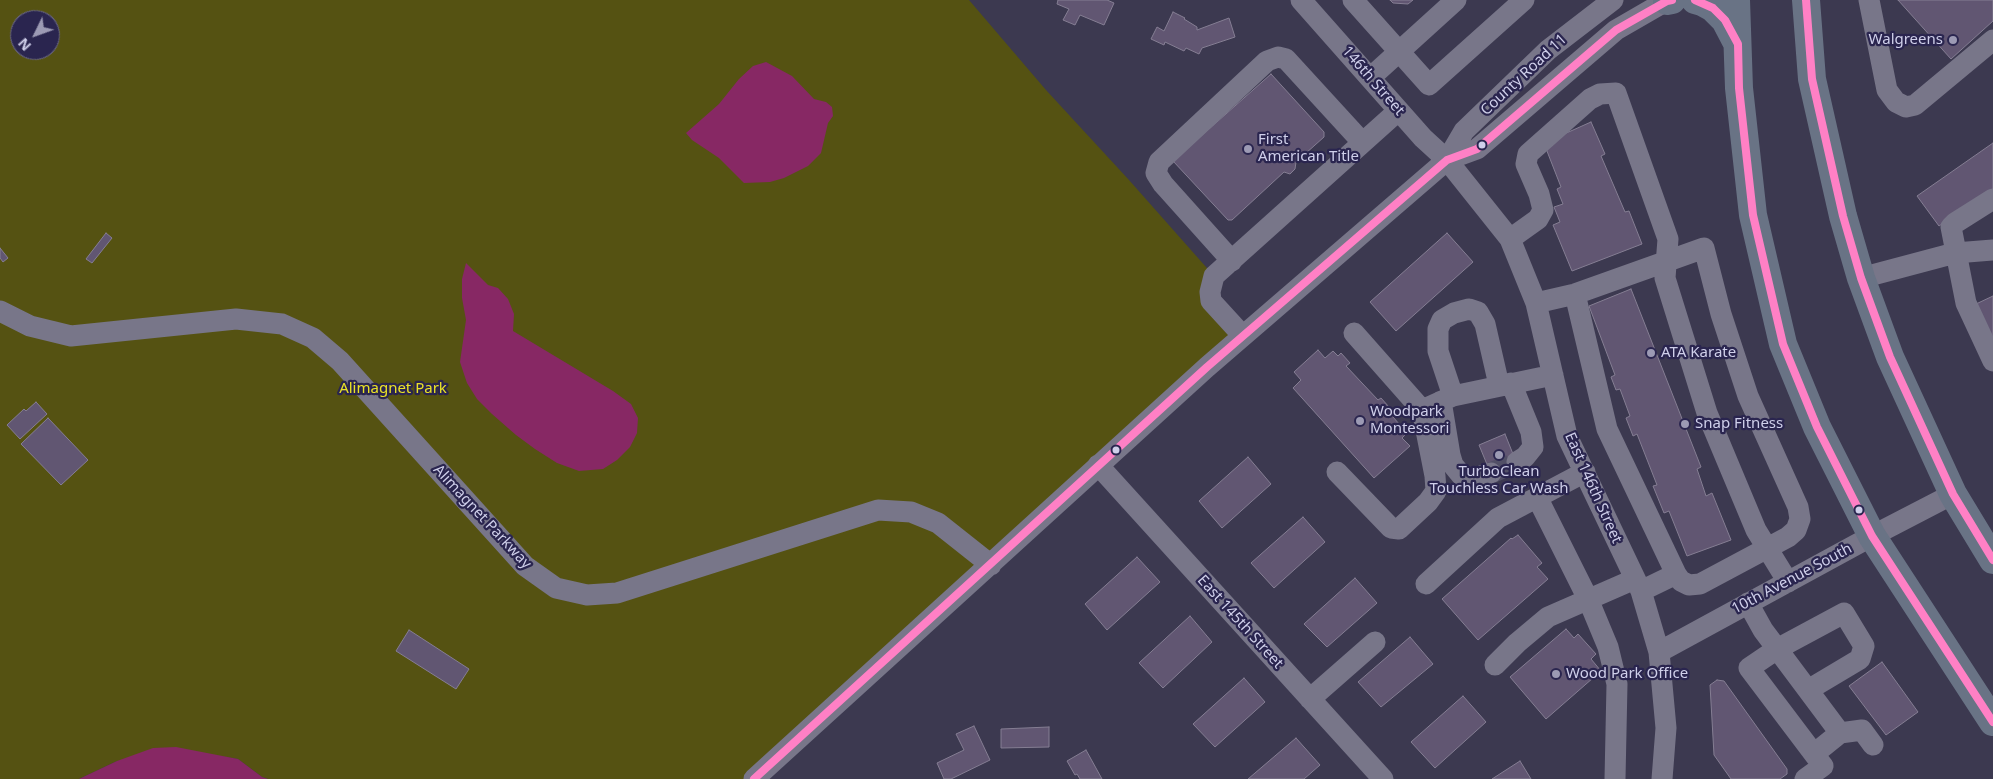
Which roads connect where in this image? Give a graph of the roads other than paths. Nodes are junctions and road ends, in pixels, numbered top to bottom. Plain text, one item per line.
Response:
1 (1353, 0) edge
2 (1456, 0) edge
3 (1524, 0) edge
4 (1613, 0) edge
5 (1669, 0) edge
6 (1695, 0) edge
7 (1736, 0) edge
8 (1806, 0) edge
9 (1868, 0) edge
10 (1306, 2) edge
11 (1993, 40) edge
12 (1738, 44) junction
13 (1399, 52) junction
14 (1370, 78) junction
15 (1398, 111) junction
16 (1362, 142) junction
17 (1447, 160) junction
18 (1993, 198) edge
19 (1510, 240) junction
20 (1993, 250) edge
21 (1955, 254) junction
22 (1666, 261) junction
23 (1232, 262) junction
24 (1861, 278) junction
25 (1575, 294) junction
26 (1536, 302) junction
27 (0, 311) edge
28 (1354, 333) dead end
29 (1242, 336) junction
30 (1993, 362) edge
31 (1553, 375) junction
32 (1505, 384) junction
33 (1439, 402) junction
34 (1514, 456) tunnel mouth
35 (1098, 465) junction
36 (1489, 467) tunnel mouth
37 (1337, 472) dead end
38 (1585, 472) junction
39 (1953, 494) junction
40 (1537, 497) junction
41 (1872, 536) junction
42 (1766, 548) junction
43 (1993, 560) edge
44 (991, 565) junction
45 (1676, 574) junction
46 (1788, 582) junction
47 (1426, 584) dead end
48 (1638, 585) junction
49 (1588, 599) junction
50 (1748, 603) junction
51 (1374, 642) dead end
52 (1777, 649) junction
53 (1658, 652) junction
54 (1495, 665) dead end
55 (1808, 690) junction
56 (1310, 700) junction
57 (1993, 722) edge
58 (1840, 733) junction
59 (1873, 745) dead end
60 (1814, 754) junction
61 (754, 779) edge
62 (1383, 779) edge
63 (1615, 779) edge
64 (1662, 779) edge
65 (1804, 779) edge

1 - 13 street
2 - 13 street
3 - 13 street
4 - 17 street, County Road 11
5 - 17 street, County Road 11
6 - 12 highway
7 - 12 highway
8 - 24 highway
9 - 11 street
10 - 14 street, 146th Street
12 - 41 highway
13 - 14 street
14 - 15 street, 146th Street
15 - 16 street
15 - 17 street, 146th Street
16 - 23 street
16 - 23 street
17 - 19 street, East 146th Street
17 - 29 street, County Road 11
18 - 21 street
19 - 22 street
19 - 26 street, East 146th Street
20 - 21 street
21 - 24 street
21 - 30 street
22 - 25 street
22 - 42 street
22 - 42 street
23 - 29 street
24 - 39 highway
25 - 26 street
25 - 45 street
26 - 31 street, East 146th Street
27 - 44 street, Alimagnet Parkway
28 - 33 street
29 - 35 street, County Road 11
31 - 32 street
31 - 38 street, East 146th Street
32 - 33 street
32 - 33 street
32 - 34 street
33 - 36 street
33 - 37 street
35 - 44 street, County Road 11
35 - 56 street, East 145th Street
38 - 40 street
38 - 48 street, East 146th Street
39 - 41 street, 10th Avenue South
39 - 43 highway
40 - 47 street
40 - 49 street
41 - 46 street, 10th Avenue South
41 - 57 highway
42 - 45 street
42 - 46 street
44 - 61 street, County Road 11
45 - 48 street
46 - 50 street, 10th Avenue South
48 - 49 street
48 - 53 street, East 146th Street
49 - 54 street
49 - 63 street
50 - 52 street
50 - 53 street, 10th Avenue South
51 - 56 street
52 - 55 street
52 - 55 street
52 - 60 street
53 - 64 street, East 146th Street
55 - 58 street
56 - 62 street, East 145th Street
58 - 59 street
58 - 60 street
60 - 65 street

